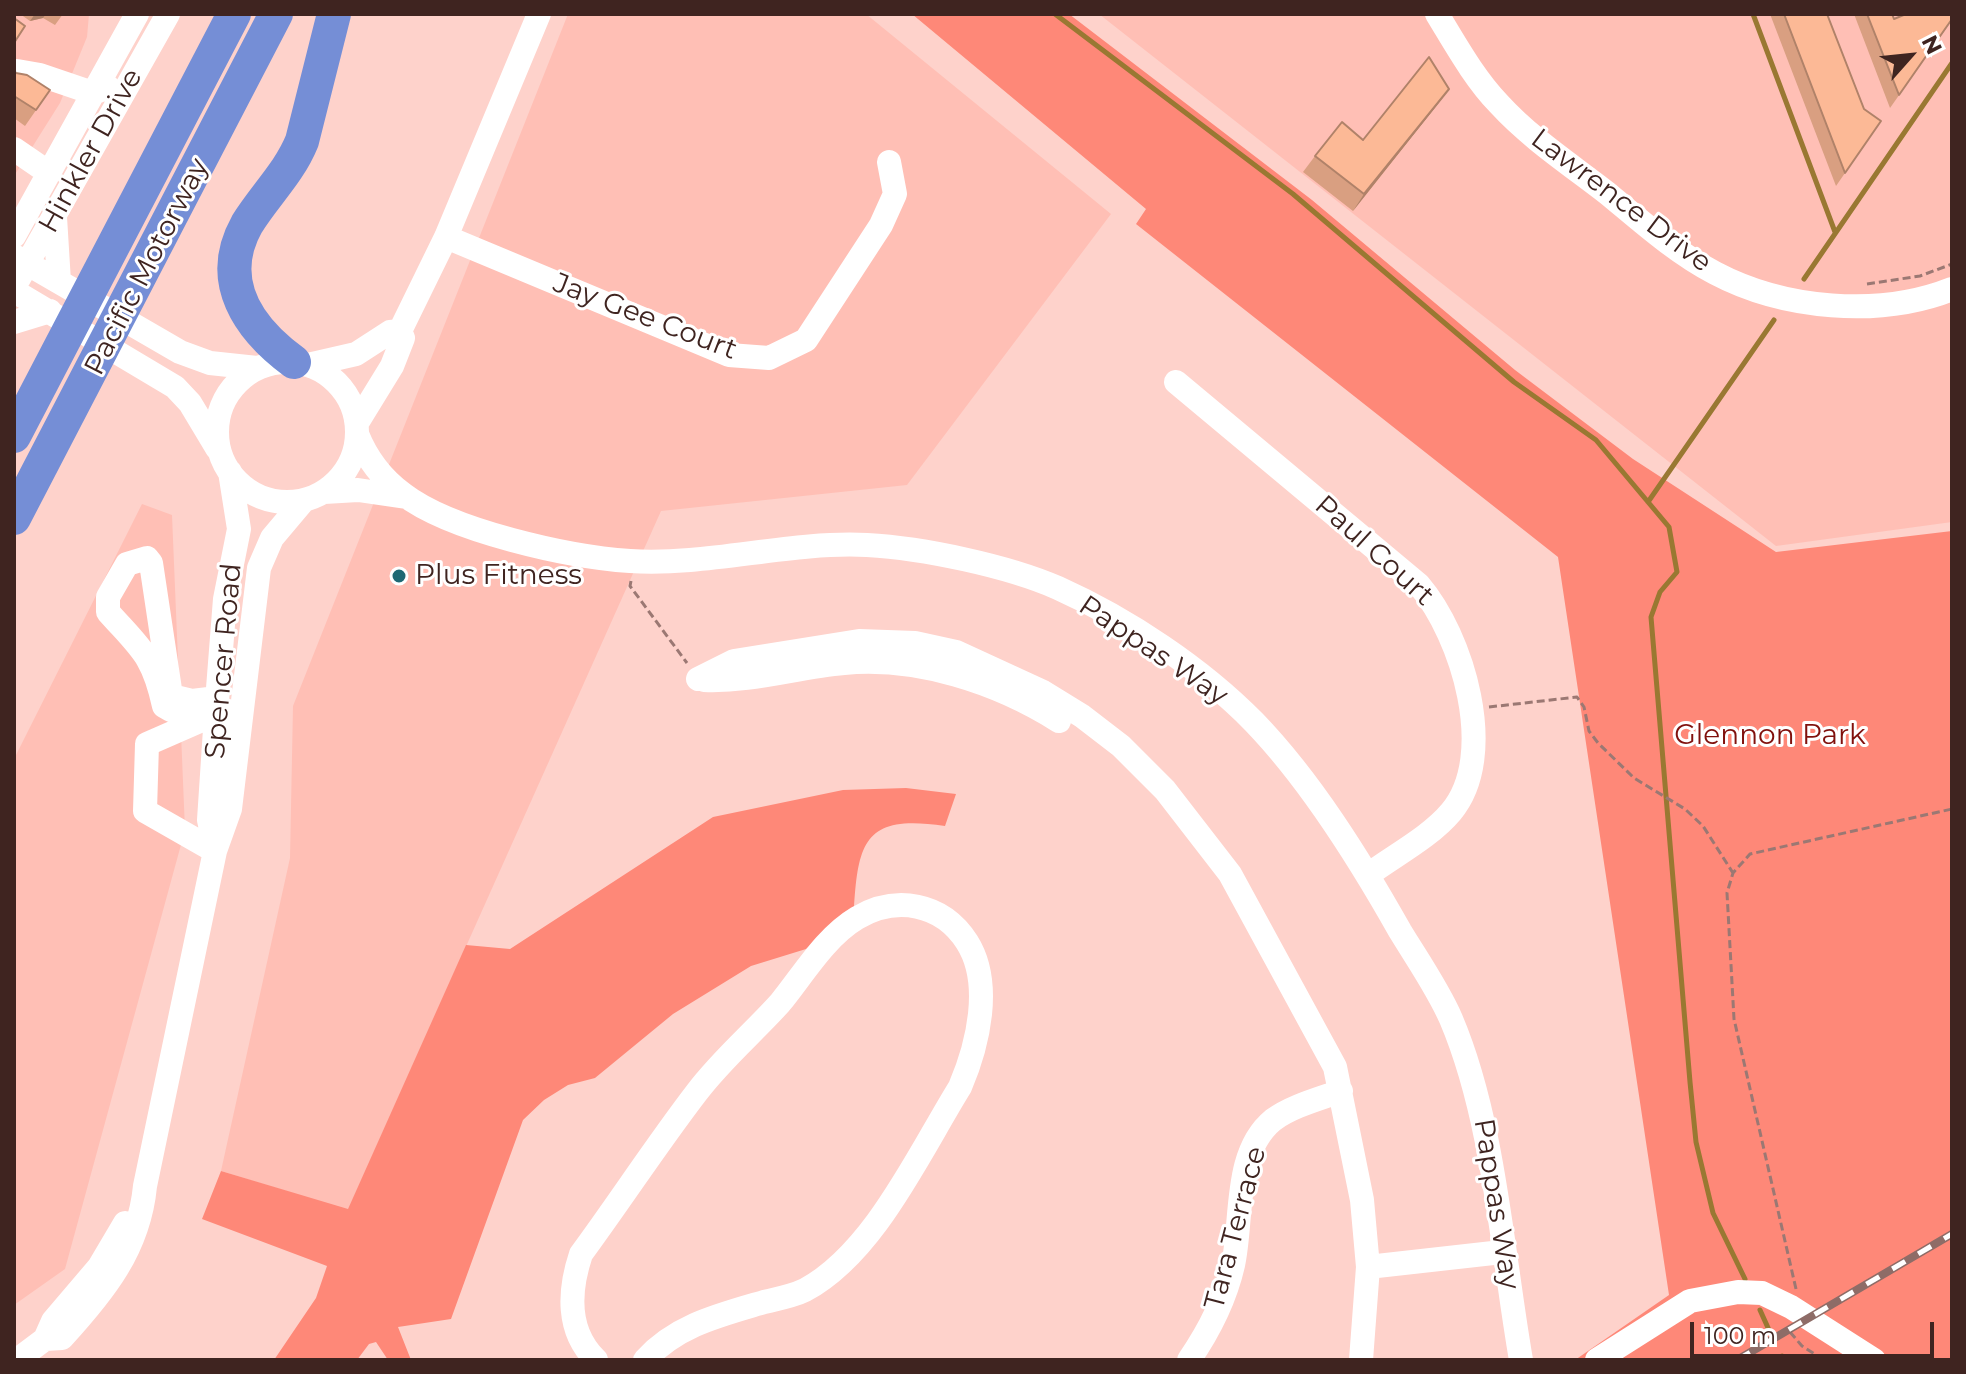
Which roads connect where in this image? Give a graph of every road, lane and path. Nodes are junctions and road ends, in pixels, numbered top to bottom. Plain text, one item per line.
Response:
1 (137, 14) edge
2 (168, 14) edge
3 (234, 14) edge
4 (276, 14) edge
5 (334, 14) edge
6 (539, 14) edge
7 (1437, 14) edge
8 (14, 76) edge
9 (132, 78) junction
10 (93, 93) junction
11 (14, 149) edge
12 (889, 162) dead end
13 (49, 173) junction
14 (23, 207) edge
15 (55, 214) junction
16 (14, 236) edge
17 (446, 237) junction
18 (21, 260) edge
19 (1952, 264) edge
20 (59, 282) junction
21 (1865, 284) dead end
22 (14, 289) edge
23 (1952, 289) edge
24 (50, 311) junction
25 (14, 322) edge
26 (400, 331) junction
27 (301, 363) junction
28 (257, 368) junction
29 (1176, 382) dead end
30 (357, 429) junction
31 (14, 436) edge
32 (226, 465) junction
33 (314, 496) junction
34 (406, 497) junction
35 (14, 518) edge
36 (633, 561) junction
37 (710, 680) joint
38 (216, 706) junction
39 (1486, 707) dead end
40 (241, 716) junction
41 (1952, 809) edge
42 (215, 851) junction
43 (1733, 873) junction
44 (1368, 875) junction
45 (1341, 1091) junction
46 (1502, 1252) junction
47 (1368, 1267) junction
48 (1791, 1307) junction
49 (34, 1352) edge
50 (596, 1360) edge
51 (645, 1360) edge
52 (1189, 1360) edge
53 (1361, 1360) edge
54 (1521, 1360) edge
55 (1597, 1360) edge
56 (1824, 1360) edge
57 (1874, 1360) edge

1 - 10 street, Hinkler Drive
2 - 9 street, Hinkler Drive
3 - 31 highway, Pacific Motorway
4 - 35 highway, Pacific Motorway
5 - 27 highway
6 - 17 street
7 - 23 street, Lawrence Drive
8 - 10 street
9 - 10 street
9 - 15 street, Hinkler Drive
10 - 13 street, Hinkler Drive
11 - 13 street
12 - 17 street, Jay Gee Court
13 - 14 street, Hinkler Drive
14 - 16 street, Hinkler Drive
15 - 18 street, Hinkler Drive
15 - 20 street
17 - 26 street
18 - 20 street
18 - 22 street, Hinkler Drive
19 - 21 path
20 - 28 street
22 - 24 street
24 - 25 street
24 - 32 street
26 - 27 street
26 - 30 street
27 - 28 street
27 - 30 street
28 - 32 street
29 - 44 street, Paul Court
30 - 33 street
30 - 34 street, Pappas Way
32 - 33 street
32 - 38 street, Spencer Road
33 - 34 street, Pappas Way
33 - 40 street, Spencer Road
34 - 36 street, Pappas Way
36 - 37 path
36 - 44 street, Pappas Way
37 - 45 street
38 - 38 street
38 - 40 street
38 - 42 street, Spencer Road
38 - 42 street
39 - 43 path
40 - 42 street, Spencer Road
41 - 43 path
42 - 49 street, Spencer Road
43 - 48 path
44 - 46 street, Pappas Way
45 - 47 street
45 - 52 street, Tara Terrace
46 - 47 street
46 - 54 street, Pappas Way
47 - 53 street
48 - 55 street
48 - 56 path
48 - 57 street
50 - 51 street

